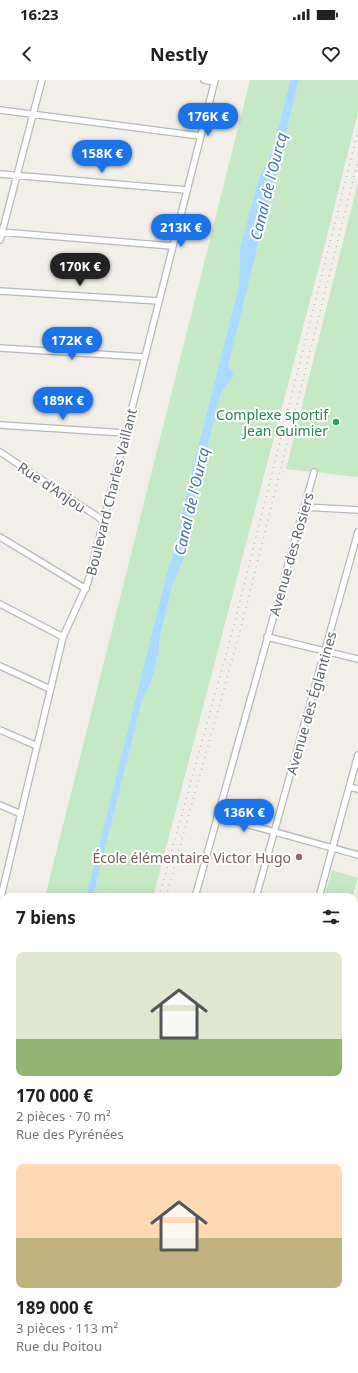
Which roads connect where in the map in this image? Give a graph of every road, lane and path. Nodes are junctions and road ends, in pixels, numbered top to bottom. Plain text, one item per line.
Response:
1 (42, 80) edge
2 (204, 80) edge
3 (215, 81) edge
4 (0, 110) edge
5 (33, 115) junction
6 (200, 136) junction
7 (0, 174) edge
8 (17, 176) junction
9 (186, 190) junction
10 (1, 232) edge
11 (0, 240) edge
12 (172, 246) junction
13 (0, 291) edge
14 (159, 301) junction
15 (0, 348) edge
16 (144, 356) junction
17 (0, 425) edge
18 (125, 434) junction
19 (0, 452) edge
20 (314, 472) dead end
21 (304, 507) junction
22 (358, 510) edge
23 (104, 521) junction
24 (358, 532) edge
25 (0, 537) edge
26 (86, 589) junction
27 (0, 604) edge
28 (63, 636) junction
29 (267, 637) junction
30 (325, 650) junction
31 (358, 659) edge
32 (0, 666) edge
33 (50, 690) junction
34 (0, 730) edge
35 (37, 746) junction
36 (358, 755) edge
37 (349, 787) junction
38 (358, 789) edge
39 (0, 805) edge
40 (21, 814) junction
41 (218, 816) junction
42 (274, 832) junction
43 (332, 848) junction
44 (358, 855) edge
45 (2, 882) edge
46 (1, 893) edge
47 (196, 893) edge
48 (257, 893) edge
49 (320, 893) edge

1 - 5 street
2 - 3 street
3 - 6 street, Boulevard Charles Vaillant
4 - 5 street
5 - 6 street
5 - 8 street
6 - 9 street, Boulevard Charles Vaillant
7 - 8 street
8 - 9 street
8 - 10 street
9 - 12 street, Boulevard Charles Vaillant
10 - 11 street
10 - 12 street
12 - 14 street, Boulevard Charles Vaillant
13 - 14 street
14 - 16 street, Boulevard Charles Vaillant
15 - 16 street
16 - 18 street, Boulevard Charles Vaillant
17 - 18 street
18 - 23 street, Boulevard Charles Vaillant
19 - 23 street, Rue d'Anjou
20 - 21 street, Avenue des Rosiers
21 - 22 street
21 - 29 street, Avenue des Rosiers
23 - 26 street, Boulevard Charles Vaillant
24 - 30 street, Avenue des Églantines
25 - 26 street
26 - 28 street, Boulevard Charles Vaillant
27 - 28 street
28 - 33 street, Boulevard Charles Vaillant
29 - 30 street
29 - 41 street, Avenue des Rosiers
30 - 31 street
30 - 42 street, Avenue des Églantines
32 - 33 street
33 - 35 street, Boulevard Charles Vaillant
34 - 35 street
35 - 40 street, Boulevard Charles Vaillant
36 - 37 street
37 - 38 street
37 - 43 street
39 - 40 street
40 - 45 street, Boulevard Charles Vaillant
41 - 42 street
41 - 47 street, Avenue des Rosiers
42 - 43 street
42 - 48 street, Avenue des Églantines
43 - 44 street
43 - 49 street
45 - 46 street, Boulevard Charles Vaillant

